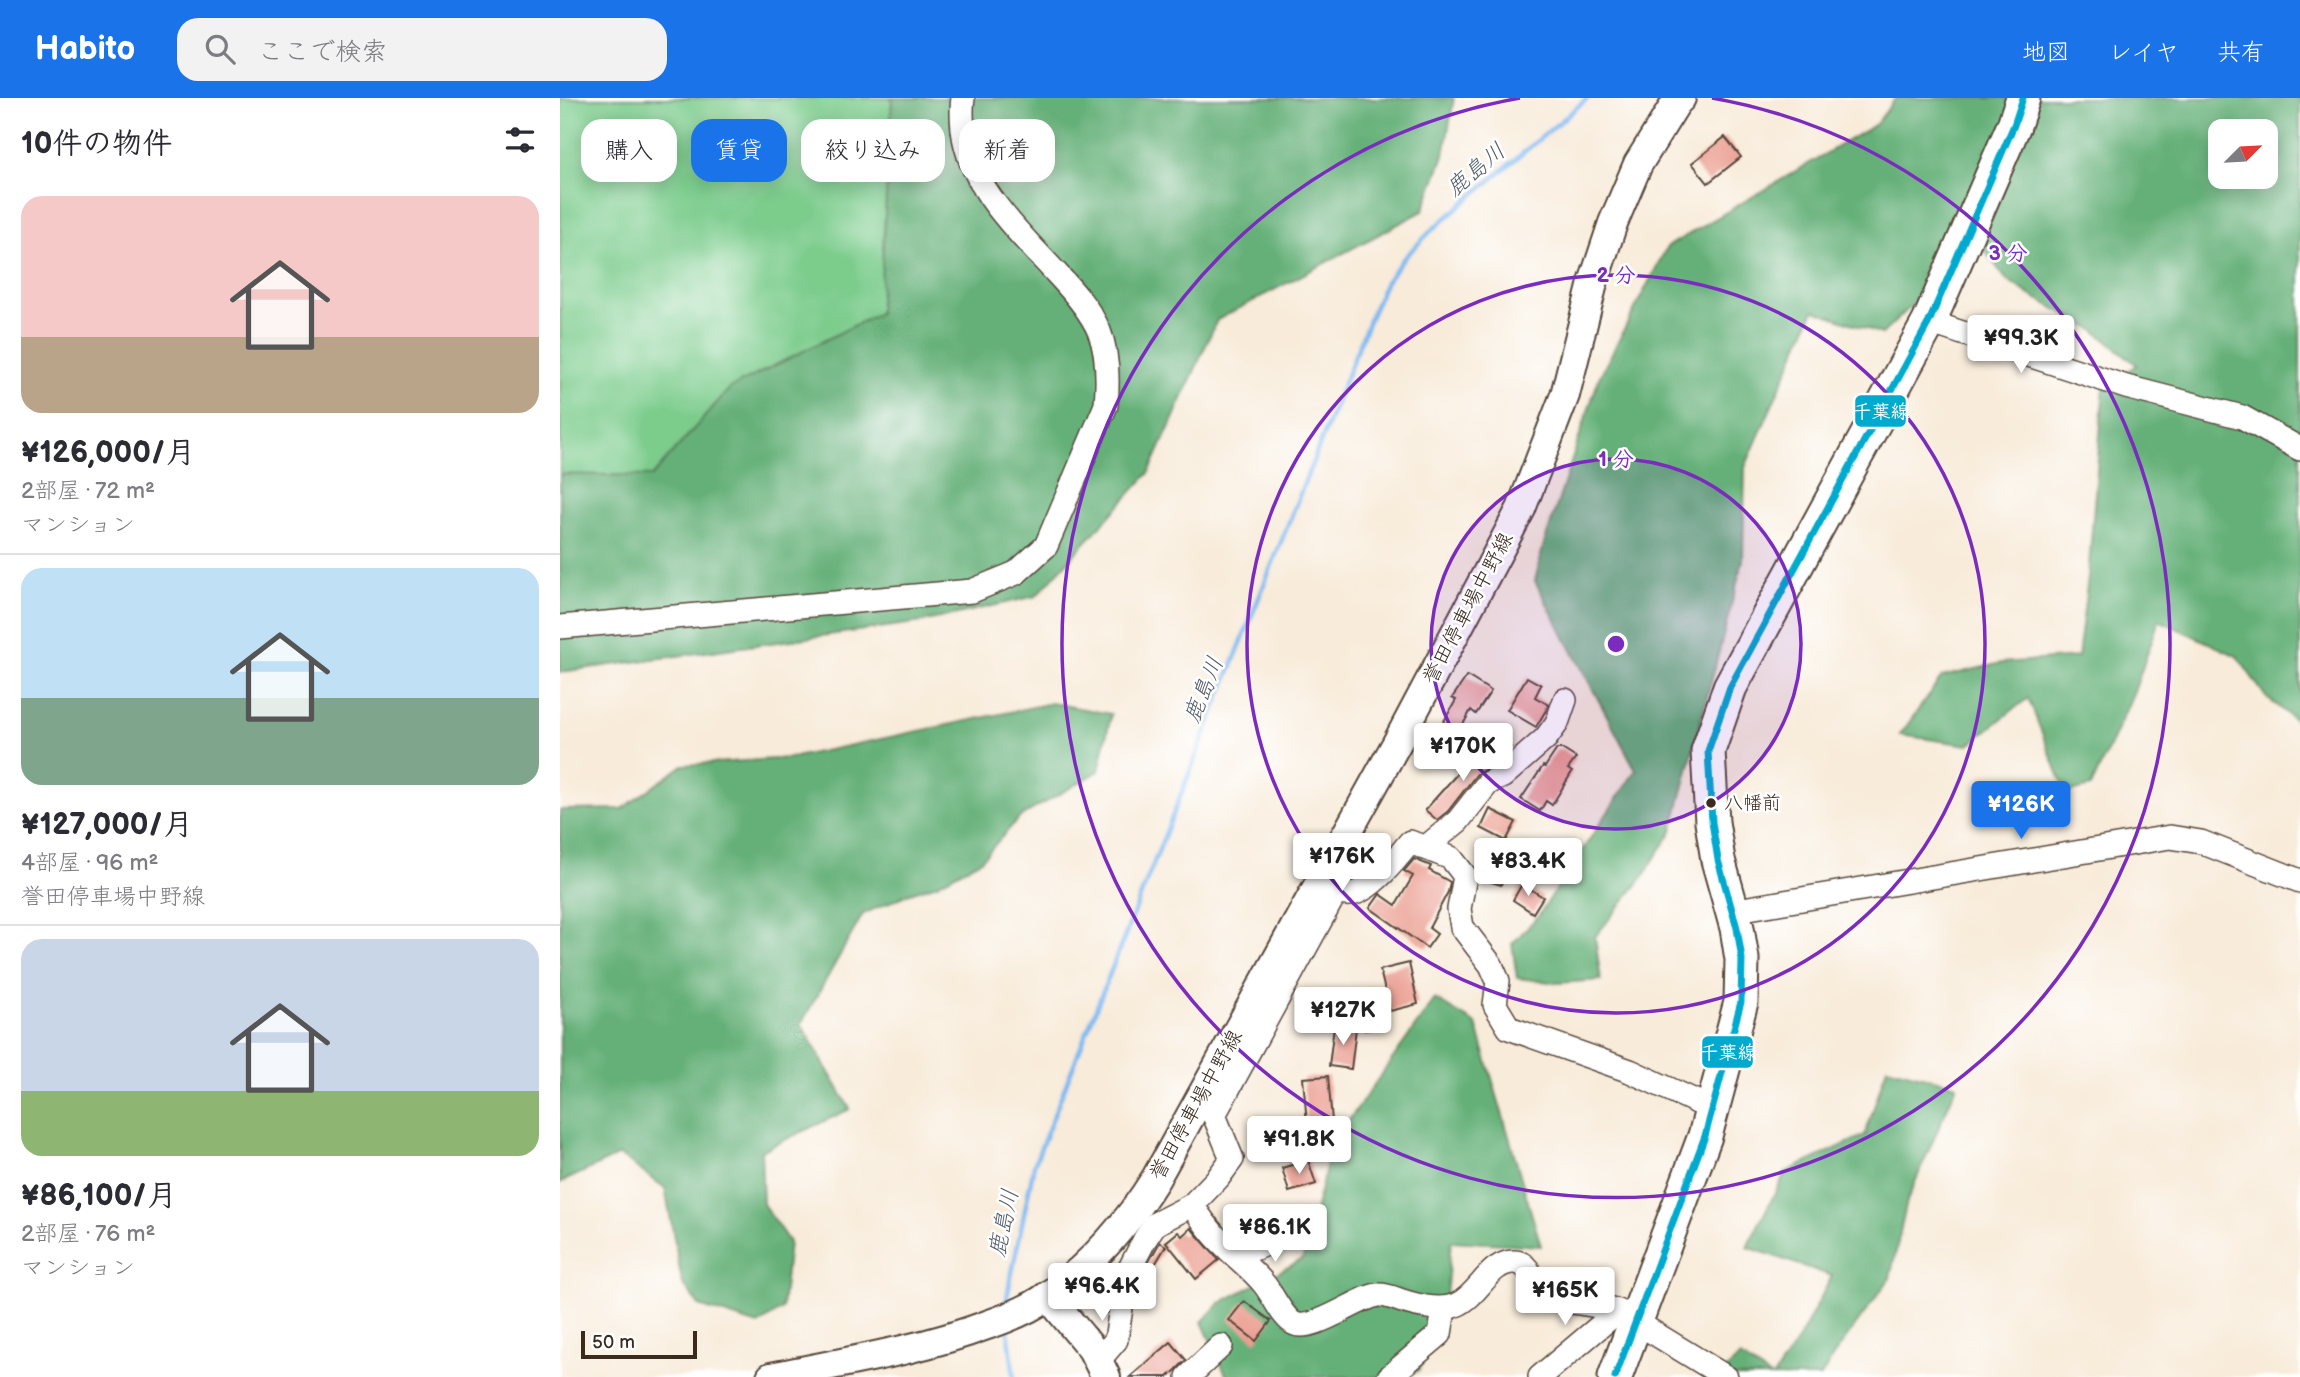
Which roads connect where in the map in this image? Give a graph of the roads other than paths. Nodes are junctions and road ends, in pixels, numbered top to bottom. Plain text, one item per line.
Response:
1 (963, 98) edge
2 (1681, 98) edge
3 (2023, 98) edge
4 (1930, 322) junction
5 (2300, 449) edge
6 (560, 627) edge
7 (1565, 700) dead end
8 (1425, 848) junction
9 (2300, 881) edge
10 (1328, 887) junction
11 (1731, 911) junction
12 (1712, 1110) junction
13 (1192, 1205) junction
14 (1145, 1218) junction
15 (1293, 1228) dead end
16 (1236, 1256) junction
17 (1048, 1296) junction
18 (1444, 1308) junction
19 (1627, 1317) junction
20 (1221, 1346) dead end
21 (1102, 1369) edge
22 (771, 1377) edge
23 (1188, 1377) edge
24 (1389, 1377) edge
25 (1539, 1377) edge
26 (1615, 1377) edge
27 (1726, 1377) edge

1 - 6 street
2 - 10 main road, 誉田停車場中野線
3 - 4 highway
4 - 5 street
4 - 11 highway
7 - 8 street
8 - 10 street
8 - 12 street
9 - 11 street
10 - 13 street
10 - 14 main road, 誉田停車場中野線
11 - 12 highway
12 - 19 highway
13 - 14 street
13 - 16 street
14 - 17 main road, 誉田停車場中野線
14 - 21 street
15 - 16 street
16 - 18 street
17 - 21 main road
17 - 22 main road, 誉田停車場中野線
18 - 19 street
18 - 24 street
19 - 25 street
19 - 26 highway
19 - 27 street
20 - 23 street

